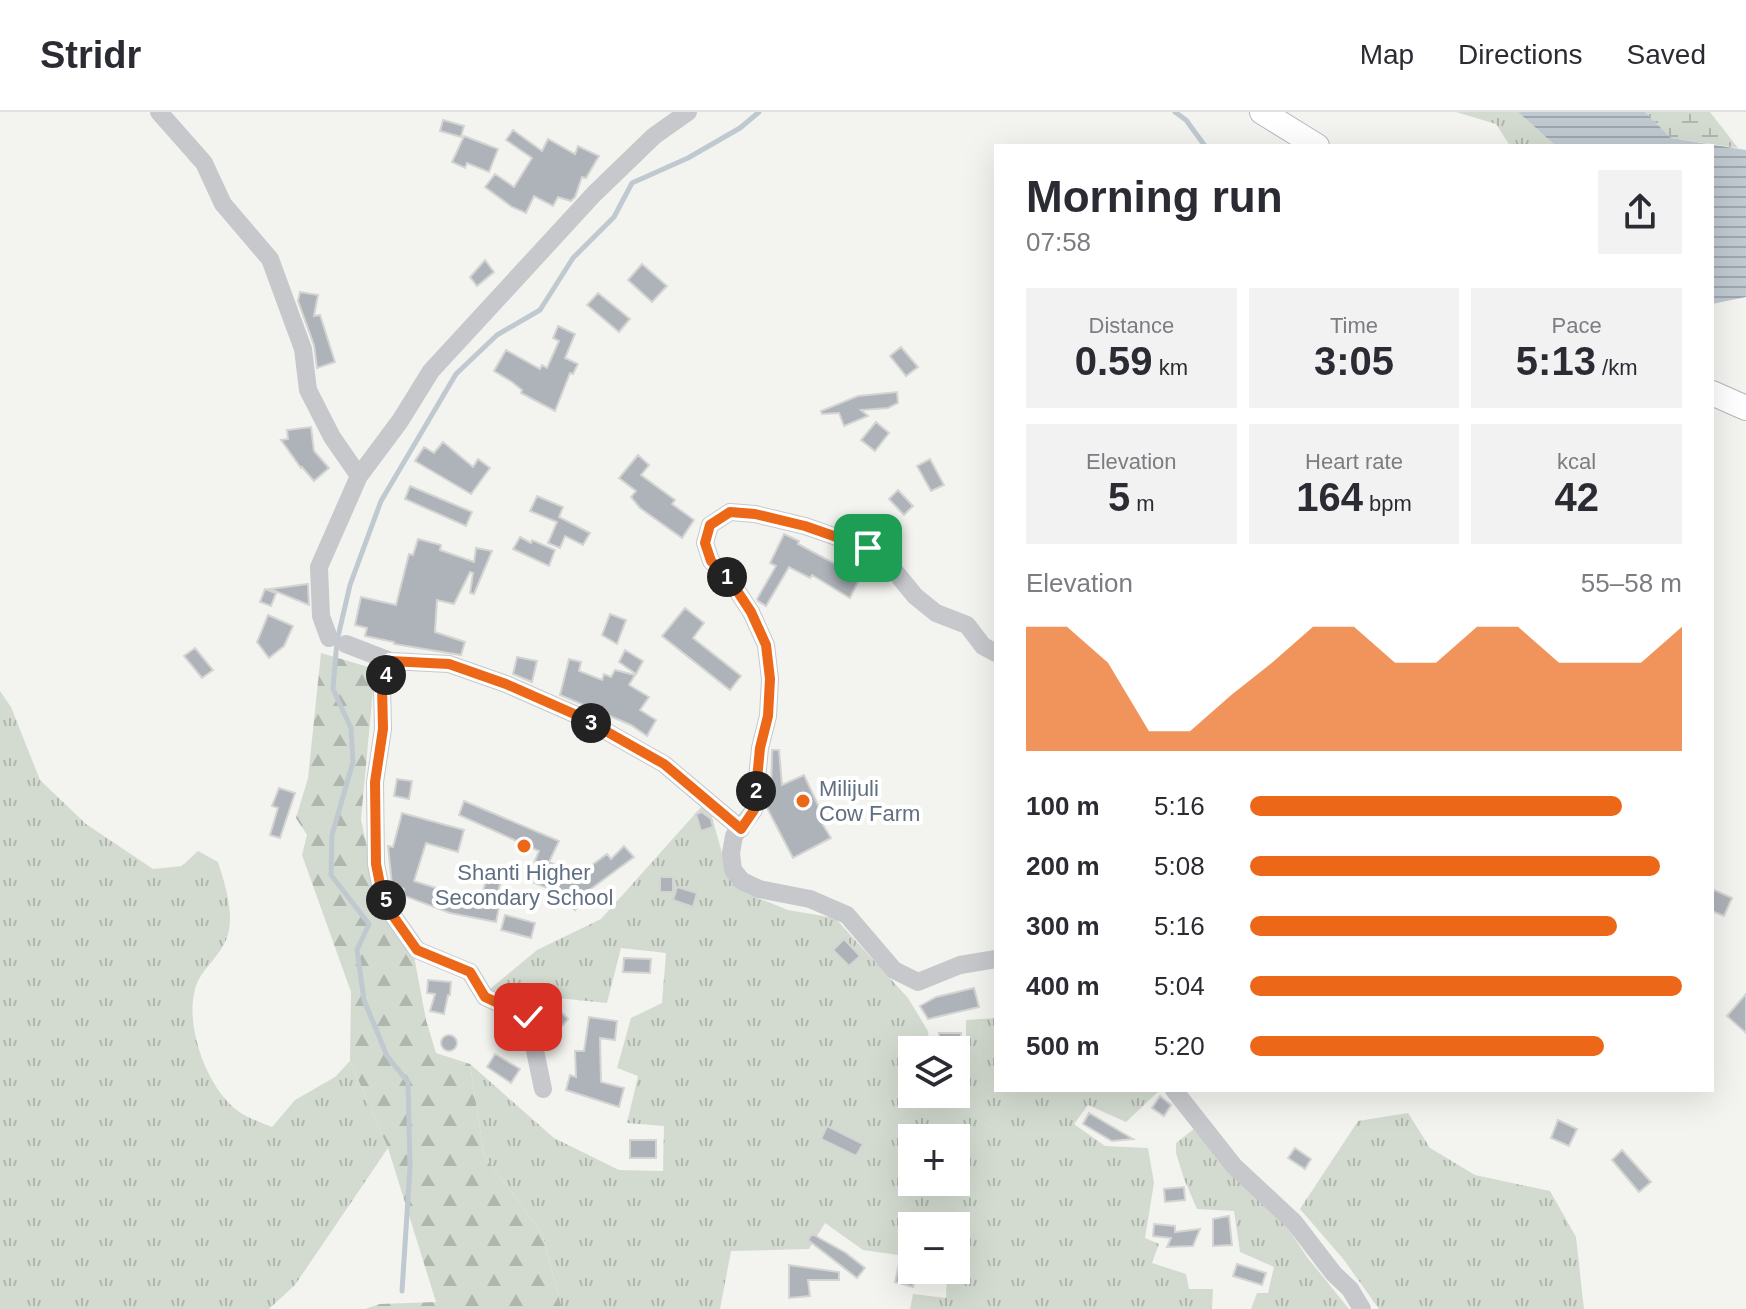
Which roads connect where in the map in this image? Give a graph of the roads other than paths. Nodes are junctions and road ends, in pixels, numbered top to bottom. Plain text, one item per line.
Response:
1 (159, 112) edge
2 (688, 112) edge
3 (1262, 112) edge
4 (1314, 144) edge
5 (1714, 394) edge
6 (1746, 408) edge
7 (359, 476) junction
8 (994, 652) edge
9 (390, 661) junction
10 (741, 829) junction
11 (994, 959) edge
12 (543, 1089) dead end
13 (1176, 1092) edge
14 (1362, 1309) edge

1 - 7 street
2 - 7 street
3 - 4 main road
5 - 6 main road
7 - 9 street
8 - 10 street
9 - 10 street
9 - 12 street
10 - 11 street
13 - 14 street

